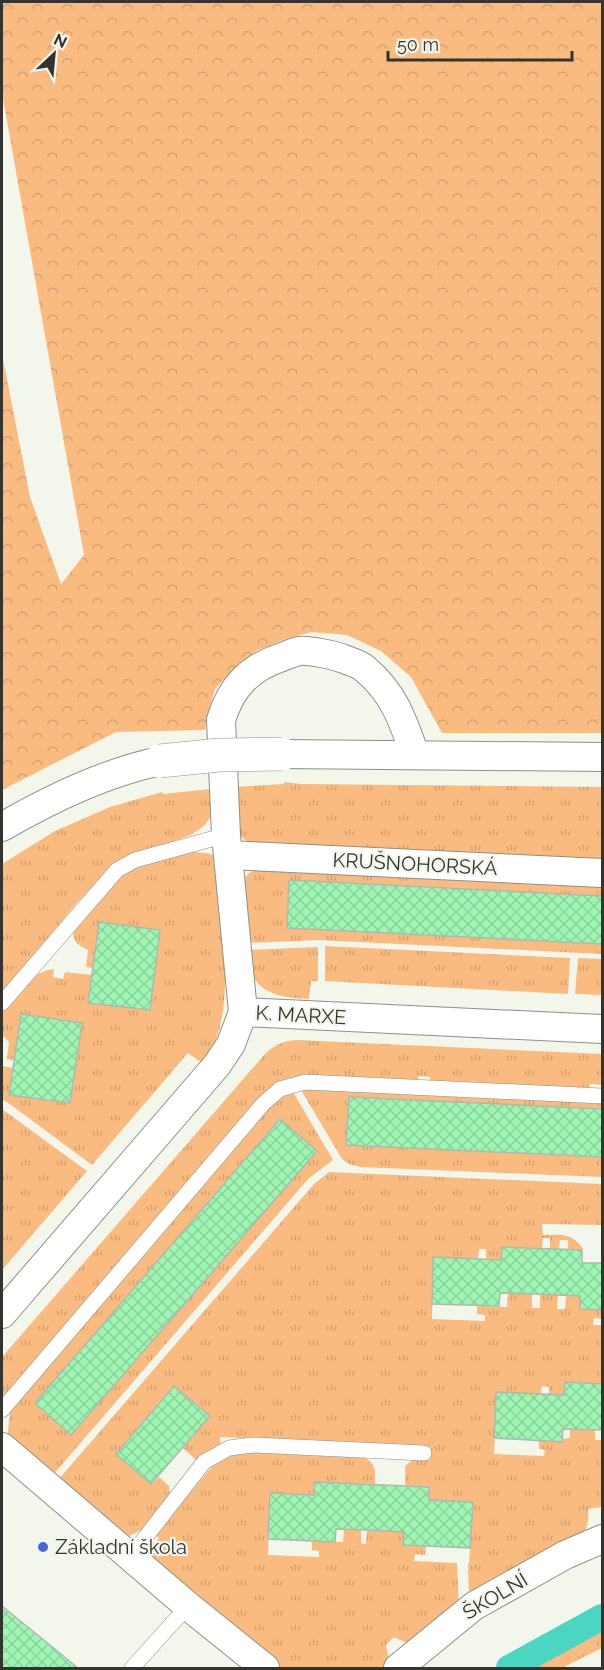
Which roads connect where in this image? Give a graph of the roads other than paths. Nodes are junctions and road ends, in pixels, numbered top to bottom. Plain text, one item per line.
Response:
1 (282, 754) joint
2 (415, 755) junction
3 (603, 757) edge
4 (160, 761) joint
5 (2, 827) edge
6 (227, 845) junction
7 (603, 873) edge
8 (2, 1003) edge
9 (243, 1012) junction
10 (603, 1029) edge
11 (603, 1096) edge
12 (2, 1314) edge
13 (2, 1410) edge
14 (2, 1447) edge
15 (424, 1453) dead end
16 (603, 1539) edge
17 (130, 1557) junction
18 (188, 1606) junction
19 (132, 1668) edge
20 (264, 1668) edge
21 (398, 1668) edge

1 - 2 street
1 - 4 street, bridge
2 - 3 street
2 - 6 street
4 - 5 street
6 - 7 street, KRUŠNOHORSKÁ
6 - 8 lane, KRUŠNOHORSKÁ
6 - 9 street
9 - 10 street, K. MARXE
9 - 12 street, K. MARXE
11 - 13 lane
14 - 17 street
15 - 17 lane
16 - 21 street, ŠKOLNÍ
17 - 18 street
18 - 19 lane
18 - 20 street

